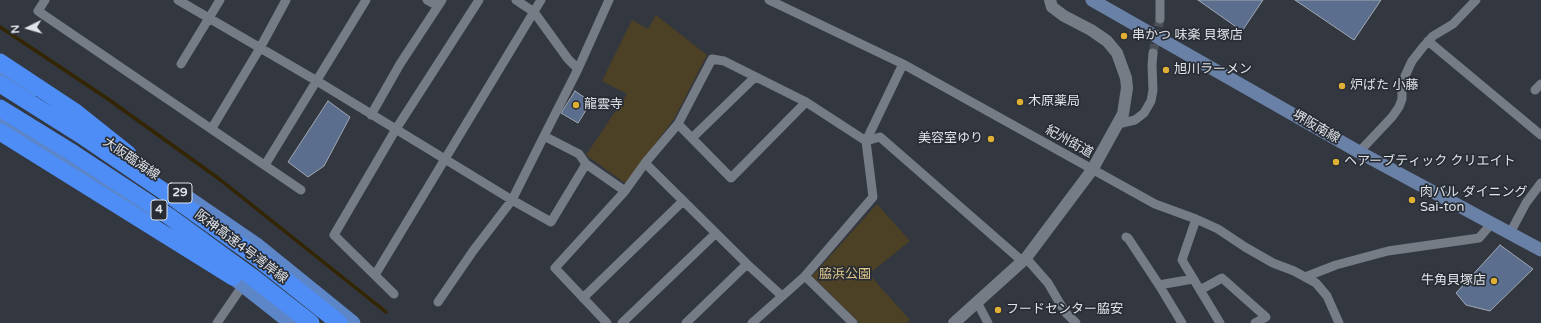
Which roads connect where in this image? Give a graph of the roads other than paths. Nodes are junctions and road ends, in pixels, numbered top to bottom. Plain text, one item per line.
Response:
1 (46, 0) edge
2 (178, 0) edge
3 (220, 0) edge
4 (286, 0) edge
5 (366, 0) edge
6 (427, 0) edge
7 (479, 0) edge
8 (516, 0) edge
9 (541, 0) edge
10 (609, 0) edge
11 (769, 0) edge
12 (1050, 0) edge
13 (1092, 0) edge
14 (1160, 0) edge
15 (1476, 0) edge
16 (440, 3) edge
17 (534, 12) junction
18 (210, 18) junction
19 (1160, 19) tunnel mouth
20 (1428, 41) junction
21 (260, 48) junction
22 (1153, 53) tunnel mouth
23 (0, 62) edge
24 (181, 64) dead end
25 (903, 64) junction
26 (578, 69) junction
27 (0, 73) edge
28 (755, 76) junction
29 (317, 81) junction
30 (0, 84) edge
31 (806, 102) junction
32 (0, 108) edge
33 (372, 115) junction
34 (0, 118) edge
35 (678, 124) junction
36 (1118, 124) junction
37 (212, 128) junction
38 (396, 129) junction
39 (0, 132) edge
40 (1541, 134) edge
41 (544, 136) junction
42 (692, 138) junction
43 (866, 141) junction
44 (1360, 152) junction
45 (444, 160) junction
46 (645, 163) junction
47 (586, 164) junction
48 (265, 165) junction
49 (148, 170) junction
50 (1092, 170) junction
51 (1541, 183) edge
52 (301, 190) dead end
53 (626, 191) junction
54 (512, 200) junction
55 (683, 201) junction
56 (1196, 219) junction
57 (1492, 224) junction
58 (716, 233) junction
59 (1510, 233) junction
60 (1126, 237) dead end
61 (1541, 250) edge
62 (1024, 260) junction
63 (747, 264) junction
64 (375, 275) junction
65 (805, 276) junction
66 (1305, 277) junction
67 (1193, 278) junction
68 (238, 281) junction
69 (1159, 285) junction
70 (1200, 290) junction
71 (394, 294) dead end
72 (782, 296) junction
73 (583, 298) junction
74 (438, 302) dead end
75 (977, 302) junction
76 (217, 323) edge
77 (291, 323) edge
78 (311, 323) edge
79 (339, 323) edge
80 (353, 323) edge
81 (607, 323) edge
82 (622, 323) edge
83 (686, 323) edge
84 (752, 323) edge
85 (853, 323) edge
86 (954, 323) edge
87 (988, 323) edge
88 (1076, 323) edge
89 (1182, 323) edge
90 (1220, 323) edge
91 (1255, 323) edge
92 (1339, 323) edge

1 - 37 street
2 - 18 street
3 - 18 street
4 - 21 street
5 - 29 street
6 - 16 street
7 - 38 street
8 - 17 street
9 - 17 street
10 - 26 street
11 - 25 street, 紀州街道
12 - 36 street
13 - 44 main road, 堺阪南線
14 - 19 street
15 - 20 street
16 - 33 street
17 - 26 street
17 - 45 street
18 - 21 street
18 - 24 street
20 - 40 street
20 - 44 street
21 - 29 street
21 - 37 street
22 - 36 street
23 - 49 highway
25 - 43 street
25 - 50 street, 紀州街道
26 - 41 street
27 - 49 main road, 大阪臨海線 / 29
28 - 31 street
28 - 35 street
28 - 42 street
29 - 33 street
29 - 48 street
30 - 79 highway, 阪神高速4号湾岸線 / 4
31 - 42 street
31 - 43 street
32 - 78 highway, 阪神高速4号湾岸線 / 4
33 - 38 street
34 - 68 main road
35 - 42 street
35 - 46 street
36 - 50 street
37 - 48 street
38 - 45 street
38 - 64 street
39 - 68 highway
41 - 47 street
41 - 54 street
43 - 62 street
43 - 65 street
44 - 57 main road, 堺阪南線
45 - 54 street
45 - 64 street
46 - 53 street
46 - 55 street
47 - 53 street
47 - 54 street
48 - 52 street
49 - 80 main road, 大阪臨海線 / 29
50 - 56 street, 紀州街道
50 - 62 street
51 - 59 street
53 - 73 street
54 - 74 street
55 - 58 street
55 - 73 street
56 - 66 street, 紀州街道
56 - 67 street
57 - 59 main road, 堺阪南線
57 - 66 street
58 - 63 street
58 - 82 street
59 - 61 main road, 堺阪南線
60 - 69 street
62 - 75 street
62 - 88 street
63 - 72 street
63 - 83 street
64 - 71 street
65 - 72 street
65 - 85 street
66 - 92 street, 紀州街道
67 - 69 street
67 - 70 street
68 - 76 street
68 - 77 main road
69 - 89 street
70 - 90 street
70 - 91 street
72 - 84 street
73 - 81 street
75 - 86 street
75 - 87 street

